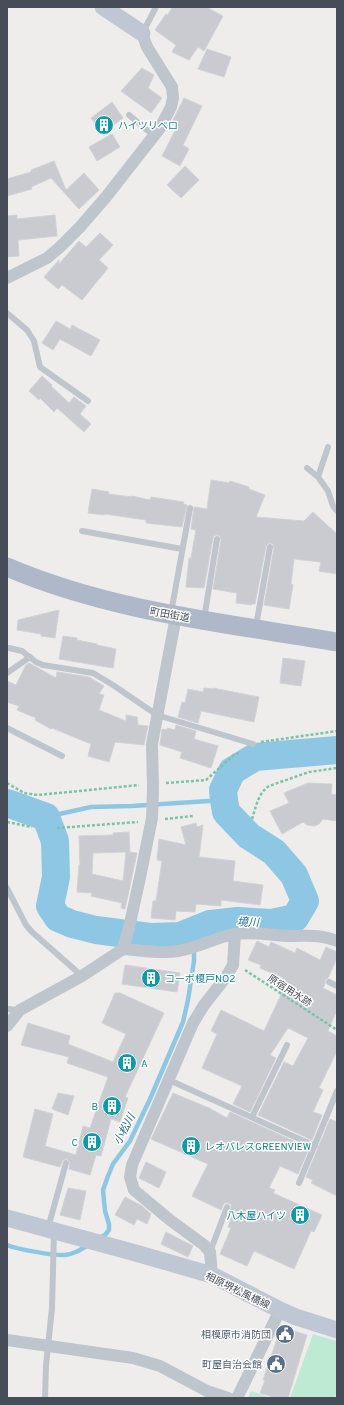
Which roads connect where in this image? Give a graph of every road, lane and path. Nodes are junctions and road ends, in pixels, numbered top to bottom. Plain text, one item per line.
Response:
1 (103, 7) edge
2 (156, 7) edge
3 (142, 32) junction
4 (129, 115) dead end
5 (154, 136) junction
6 (7, 278) edge
7 (7, 313) edge
8 (88, 401) dead end
9 (328, 447) dead end
10 (307, 468) dead end
11 (318, 477) junction
12 (190, 508) dead end
13 (337, 511) edge
14 (82, 531) dead end
15 (217, 539) dead end
16 (270, 547) dead end
17 (182, 549) junction
18 (7, 567) edge
19 (174, 615) junction
20 (204, 620) junction
21 (256, 628) junction
22 (337, 642) edge
23 (9, 648) dead end
24 (30, 657) junction
25 (7, 673) edge
26 (157, 715) junction
27 (7, 728) edge
28 (337, 731) edge
29 (253, 744) junction
30 (62, 756) dead end
31 (337, 768) edge
32 (7, 784) edge
33 (153, 786) junction
34 (193, 816) dead end
35 (252, 819) dead end
36 (151, 820) junction
37 (7, 822) edge
38 (32, 827) dead end
39 (57, 828) dead end
40 (7, 888) edge
41 (235, 934) junction
42 (337, 941) edge
43 (124, 945) junction
44 (233, 965) junction
45 (82, 976) junction
46 (330, 982) dead end
47 (337, 986) edge
48 (7, 1009) edge
49 (20, 1010) junction
50 (7, 1026) edge
51 (337, 1030) edge
52 (287, 1045) dead end
53 (169, 1080) junction
54 (337, 1092) edge
55 (252, 1117) junction
56 (315, 1146) junction
57 (66, 1162) dead end
58 (299, 1183) dead end
59 (227, 1206) dead end
60 (7, 1218) edge
61 (51, 1235) junction
62 (210, 1252) junction
63 (212, 1276) junction
64 (280, 1310) junction
65 (337, 1330) edge
66 (7, 1340) edge
67 (48, 1346) junction
68 (46, 1398) edge
69 (228, 1398) edge
70 (237, 1398) edge

1 - 3 street
2 - 3 lane
3 - 5 street
4 - 5 lane
5 - 6 street
7 - 8 lane
9 - 11 lane
10 - 11 lane
11 - 13 lane
12 - 17 lane
14 - 17 lane
15 - 20 lane
16 - 21 lane
17 - 19 lane
18 - 19 main road, 町田街道
19 - 20 main road, 町田街道
19 - 26 street
20 - 21 main road, 町田街道
21 - 22 main road, 町田街道
23 - 24 lane
24 - 25 lane
24 - 26 lane
26 - 29 lane
26 - 33 street
27 - 30 lane
28 - 29 path
29 - 33 path
31 - 35 path
32 - 33 path
33 - 36 street
34 - 36 path
36 - 39 path
36 - 43 street
37 - 38 path
40 - 45 lane
41 - 42 street
41 - 43 street
41 - 44 street
43 - 45 street
44 - 51 path, 原宿用水跡
44 - 53 street
45 - 49 street
46 - 47 lane
48 - 49 lane
49 - 50 street
52 - 55 lane
53 - 55 lane
53 - 62 street
54 - 56 lane
55 - 56 lane
56 - 58 lane
57 - 61 lane
59 - 62 lane
60 - 61 street
61 - 63 street, 相原堺松風橋線
61 - 67 lane
62 - 63 street
63 - 64 street, 相原堺松風橋線
64 - 65 street, 相原堺松風橋線
64 - 70 street
66 - 67 street
67 - 68 lane
67 - 69 street

